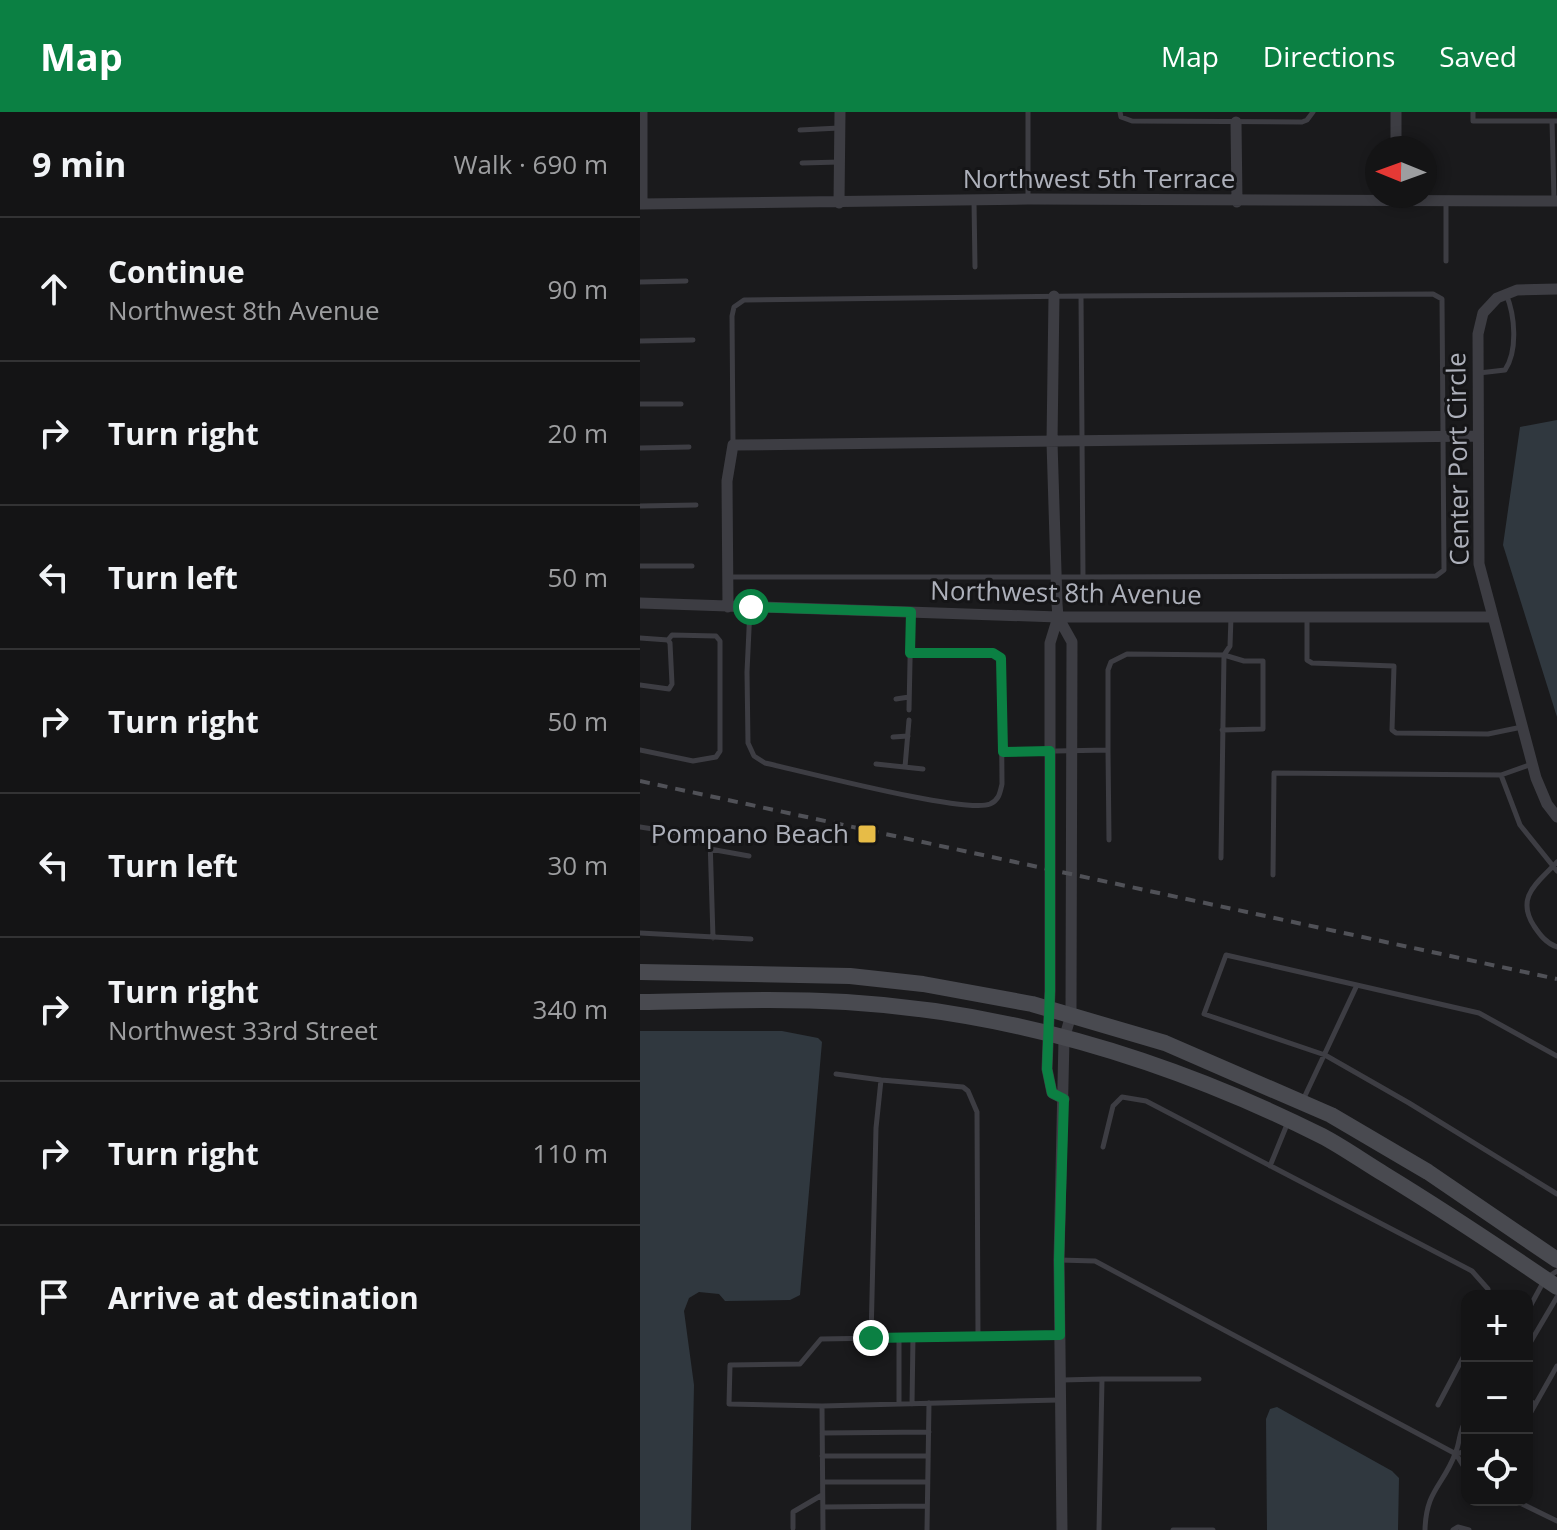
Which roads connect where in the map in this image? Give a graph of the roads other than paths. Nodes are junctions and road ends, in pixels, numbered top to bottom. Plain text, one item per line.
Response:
1 (642, 112) edge
2 (840, 112) edge
3 (1028, 112) edge
4 (1120, 112) edge
5 (1313, 112) edge
6 (1396, 112) edge
7 (1473, 112) edge
8 (1554, 121) edge
9 (1236, 122) junction
10 (840, 128) junction
11 (800, 130) dead end
12 (1396, 136) edge
13 (840, 162) junction
14 (802, 163) dead end
15 (1028, 199) junction
16 (1365, 199) edge
17 (1437, 200) edge
18 (1446, 200) junction
19 (974, 201) junction
20 (1555, 201) edge
21 (1237, 202) junction
22 (839, 203) junction
23 (641, 204) edge
24 (1446, 261) dead end
25 (975, 267) dead end
26 (686, 281) dead end
27 (640, 282) edge
28 (1557, 289) edge
29 (1506, 294) junction
30 (1054, 296) junction
31 (1081, 296) junction
32 (693, 340) dead end
33 (640, 341) edge
34 (1478, 373) junction
35 (640, 404) edge
36 (681, 404) dead end
37 (1478, 436) junction
38 (1442, 437) junction
39 (1052, 442) junction
40 (1082, 442) junction
41 (733, 445) junction
42 (689, 447) dead end
43 (640, 448) edge
44 (696, 505) dead end
45 (640, 506) edge
46 (640, 566) edge
47 (692, 566) dead end
48 (728, 577) junction
49 (1083, 577) junction
50 (1056, 578) junction
51 (640, 603) edge
52 (728, 607) junction
53 (751, 607) junction
54 (911, 612) junction
55 (1058, 617) junction
56 (1231, 617) junction
57 (1307, 617) junction
58 (1492, 617) junction
59 (640, 638) edge
60 (668, 640) junction
61 (910, 653) junction
62 (1224, 655) junction
63 (640, 685) edge
64 (909, 697) junction
65 (896, 699) dead end
66 (909, 710) dead end
67 (909, 720) dead end
68 (1523, 727) junction
69 (1222, 730) junction
70 (908, 736) junction
71 (893, 737) dead end
72 (640, 750) edge
73 (1072, 750) junction
74 (1108, 750) junction
75 (1050, 751) junction
76 (1003, 752) junction
77 (876, 764) dead end
78 (1532, 764) junction
79 (905, 767) junction
80 (923, 769) dead end
81 (1501, 775) junction
82 (1557, 817) edge
83 (640, 827) edge
84 (1109, 840) dead end
85 (710, 849) junction
86 (749, 856) dead end
87 (1221, 858) dead end
88 (1555, 867) edge
89 (1273, 875) dead end
90 (640, 933) edge
91 (713, 938) junction
92 (751, 939) dead end
93 (1557, 947) edge
94 (640, 972) edge
95 (1357, 985) junction
96 (640, 1002) edge
97 (1050, 1010) junction
98 (1071, 1015) junction
99 (1056, 1037) junction
100 (1325, 1055) junction
101 (1557, 1056) edge
102 (836, 1074) dead end
103 (881, 1080) junction
104 (1302, 1103) junction
105 (1288, 1121) junction
106 (1103, 1147) dead end
107 (1270, 1166) junction
108 (1557, 1194) edge
109 (1059, 1260) junction
110 (1557, 1260) edge
111 (1553, 1279) edge
112 (1488, 1290) edge
113 (1557, 1297) edge
114 (1533, 1304) edge
115 (1060, 1335) junction
116 (978, 1336) junction
117 (899, 1337) junction
118 (913, 1337) junction
119 (871, 1338) junction
120 (1533, 1338) edge
121 (1464, 1362) edge
122 (1557, 1366) edge
123 (1102, 1379) junction
124 (1199, 1379) dead end
125 (1060, 1380) junction
126 (1060, 1400) junction
127 (929, 1403) junction
128 (899, 1404) junction
129 (912, 1404) junction
130 (1535, 1404) joint
131 (1438, 1405) dead end
132 (822, 1406) junction
133 (1533, 1408) edge
134 (1461, 1428) edge
135 (929, 1432) junction
136 (822, 1433) junction
137 (1461, 1453) edge
138 (1456, 1454) junction
139 (822, 1456) junction
140 (928, 1456) junction
141 (1461, 1462) edge
142 (823, 1482) junction
143 (927, 1482) junction
144 (823, 1494) junction
145 (927, 1506) junction
146 (1526, 1506) edge
147 (823, 1507) junction
148 (1557, 1521) edge
149 (793, 1528) dead end
150 (823, 1530) edge
151 (927, 1530) edge
152 (1062, 1530) edge
153 (1099, 1530) edge
154 (1173, 1530) edge
155 (1213, 1530) edge
156 (1425, 1530) edge
157 (1453, 1530) edge
158 (1469, 1530) edge

1 - 23 street
2 - 10 street
3 - 15 lane
4 - 9 lane
5 - 9 lane
6 - 12 street
7 - 8 lane
8 - 20 lane
9 - 21 street
10 - 11 lane
10 - 13 street
13 - 14 lane
13 - 22 street
15 - 19 street, Northwest 5th Terrace
15 - 21 street, Northwest 5th Terrace
16 - 21 street, Northwest 5th Terrace
17 - 18 street, Northwest 5th Terrace
18 - 20 street, Northwest 5th Terrace
18 - 24 lane
19 - 22 street, Northwest 5th Terrace
19 - 25 lane
22 - 23 street, Northwest 5th Terrace
26 - 27 lane
28 - 29 street
29 - 34 street, Center Port Circle
29 - 34 lane
30 - 31 lane
30 - 39 street
30 - 41 lane
31 - 38 lane
31 - 40 lane
32 - 33 lane
34 - 37 street, Center Port Circle
35 - 36 lane
37 - 38 street
37 - 58 street, Center Port Circle
38 - 40 street
38 - 49 lane
39 - 40 street
39 - 41 street
39 - 50 street
40 - 49 lane
41 - 48 street
42 - 43 lane
44 - 45 lane
46 - 47 lane
48 - 50 lane
48 - 52 street
49 - 50 lane
50 - 55 street
51 - 52 street, Northwest 8th Avenue
52 - 53 street, Northwest 8th Avenue
53 - 54 street, Northwest 8th Avenue
53 - 76 lane
54 - 55 street, Northwest 8th Avenue
54 - 61 lane
55 - 56 street, Northwest 8th Avenue
55 - 73 street
55 - 75 street
56 - 57 street, Northwest 8th Avenue
56 - 62 lane
57 - 58 street, Northwest 8th Avenue
57 - 68 lane
58 - 68 street, Center Port Circle
59 - 60 lane
60 - 63 lane
60 - 72 lane
61 - 64 lane
61 - 76 lane
62 - 69 lane
62 - 69 lane
62 - 74 lane
64 - 65 lane
64 - 66 lane
67 - 70 lane
68 - 78 street, Center Port Circle
69 - 87 lane
70 - 71 lane
70 - 79 lane
73 - 74 lane
73 - 75 lane
73 - 98 street
74 - 84 lane
75 - 76 lane
75 - 97 street
77 - 79 lane
78 - 81 lane
78 - 82 street, Center Port Circle
79 - 80 lane
81 - 88 lane
81 - 89 lane
83 - 85 lane
85 - 86 lane
85 - 91 lane
88 - 93 lane
90 - 91 lane
91 - 92 lane
94 - 97 street
95 - 100 lane
95 - 100 lane
95 - 101 lane
96 - 99 street
97 - 98 street
97 - 99 street
98 - 99 street
98 - 104 street
99 - 105 street
99 - 109 street
100 - 104 lane
100 - 108 lane
102 - 103 lane
103 - 116 lane
103 - 119 lane
104 - 110 street
105 - 107 lane
105 - 111 street
106 - 107 lane
107 - 112 lane
109 - 115 street
109 - 138 lane
111 - 114 lane
113 - 120 lane
115 - 116 lane
115 - 125 street
116 - 118 lane
117 - 118 lane
117 - 119 lane
117 - 128 lane
118 - 129 lane
119 - 132 lane
121 - 131 lane
122 - 130 lane
123 - 124 lane
123 - 125 lane
123 - 153 lane
125 - 126 street
126 - 127 lane
126 - 152 street
127 - 129 lane
127 - 135 lane
128 - 129 lane
128 - 132 lane
130 - 133 lane
132 - 136 lane
134 - 138 lane
135 - 136 lane
135 - 140 lane
136 - 139 lane
137 - 138 lane
138 - 141 lane
138 - 156 lane
139 - 140 lane
139 - 142 lane
140 - 143 lane
142 - 143 lane
142 - 144 lane
143 - 145 lane
144 - 147 lane
144 - 149 lane
145 - 147 lane
145 - 151 lane
146 - 148 lane
147 - 150 lane
154 - 155 lane
157 - 158 lane

